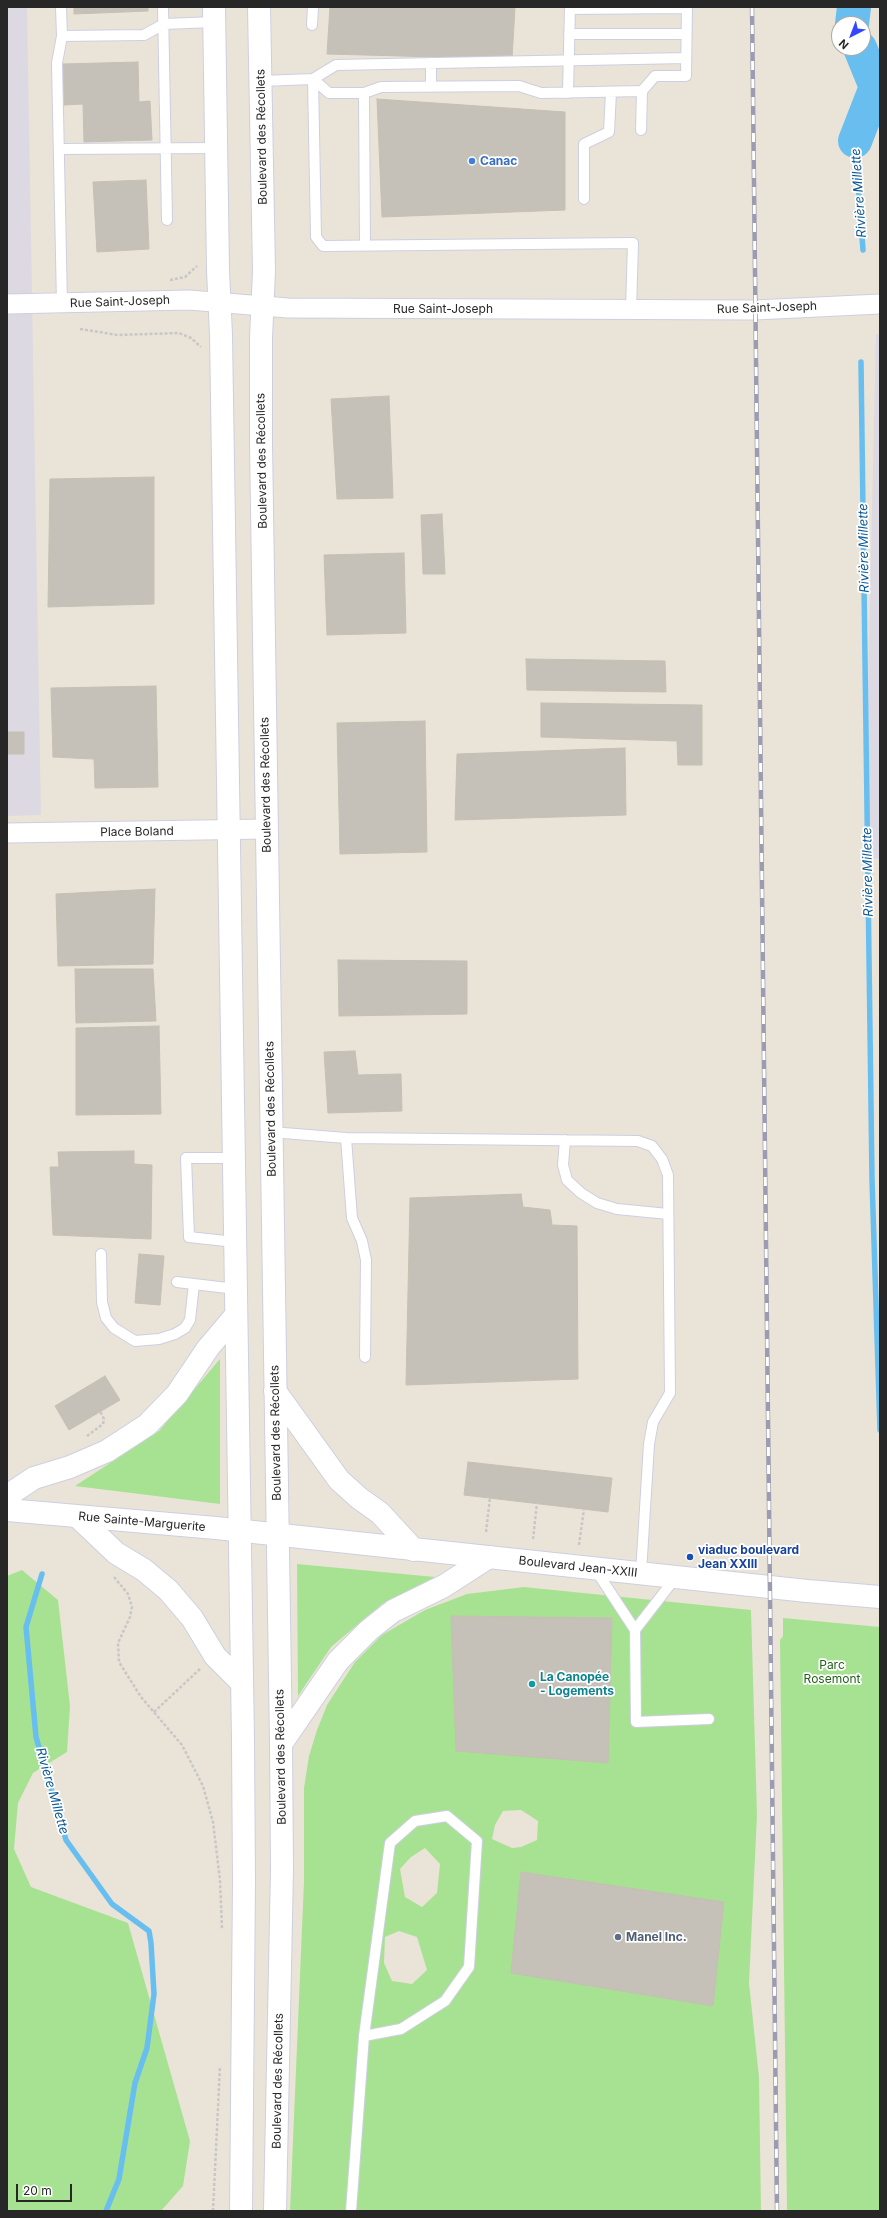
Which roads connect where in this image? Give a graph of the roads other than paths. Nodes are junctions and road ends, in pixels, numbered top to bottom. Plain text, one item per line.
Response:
1 (61, 7) edge
2 (163, 7) edge
3 (259, 7) edge
4 (313, 7) edge
5 (570, 8) edge
6 (687, 8) edge
7 (214, 15) edge
8 (164, 24) junction
9 (312, 25) dead end
10 (569, 34) junction
11 (686, 34) junction
12 (62, 36) junction
13 (686, 58) junction
14 (569, 60) junction
15 (431, 63) junction
16 (313, 79) junction
17 (261, 81) junction
18 (431, 86) junction
19 (642, 91) junction
20 (611, 92) junction
21 (364, 93) junction
22 (568, 93) junction
23 (641, 130) dead end
24 (166, 148) junction
25 (217, 148) junction
26 (60, 149) junction
27 (584, 199) dead end
28 (167, 220) dead end
29 (366, 246) junction
30 (220, 302) junction
31 (7, 304) edge
32 (62, 304) junction
33 (880, 304) edge
34 (263, 305) junction
35 (632, 310) junction
36 (267, 829) junction
37 (229, 830) junction
38 (7, 834) edge
39 (271, 1132) junction
40 (346, 1138) junction
41 (565, 1140) junction
42 (234, 1158) junction
43 (668, 1214) junction
44 (235, 1242) junction
45 (101, 1254) dead end
46 (177, 1282) dead end
47 (194, 1284) junction
48 (236, 1289) junction
49 (236, 1316) junction
50 (365, 1356) dead end
51 (275, 1391) junction
52 (7, 1496) edge
53 (7, 1510) edge
54 (78, 1517) junction
55 (240, 1531) junction
56 (277, 1536) junction
57 (414, 1550) junction
58 (489, 1557) junction
59 (595, 1569) junction
60 (641, 1574) junction
61 (676, 1577) junction
62 (880, 1597) edge
63 (635, 1630) junction
64 (241, 1682) junction
65 (709, 1720) dead end
66 (281, 1744) junction
67 (364, 2036) junction
68 (241, 2211) edge
69 (275, 2211) edge
70 (351, 2211) edge

1 - 12 lane
2 - 8 lane
3 - 17 main road, Boulevard des Récollets
4 - 9 lane
5 - 6 lane
5 - 10 lane
6 - 11 lane
7 - 8 lane
7 - 25 main road
8 - 12 lane
8 - 24 lane
10 - 11 lane
10 - 14 lane
11 - 13 lane
12 - 26 lane
13 - 14 lane
13 - 19 lane
14 - 15 lane
14 - 22 lane
15 - 16 lane
15 - 18 lane
16 - 17 lane
16 - 21 lane
16 - 29 lane
17 - 34 main road, Boulevard des Récollets
18 - 21 lane
18 - 22 lane
19 - 20 lane
19 - 23 lane
20 - 22 lane
20 - 27 lane
21 - 29 lane
24 - 25 lane
24 - 26 lane
24 - 28 lane
25 - 30 main road
26 - 32 lane
29 - 35 lane
30 - 32 street, Rue Saint-Joseph
30 - 34 street, Rue Saint-Joseph
30 - 37 main road
31 - 32 street, Rue Saint-Joseph
33 - 35 street, Rue Saint-Joseph
34 - 35 street, Rue Saint-Joseph
34 - 36 main road, Boulevard des Récollets
36 - 37 street, Place Boland
36 - 39 main road, Boulevard des Récollets
37 - 38 street, Place Boland
37 - 42 main road
39 - 40 lane
39 - 51 main road, Boulevard des Récollets
40 - 41 lane
40 - 50 lane
41 - 43 lane
41 - 43 lane
42 - 44 main road
42 - 44 lane
43 - 60 lane
44 - 48 main road
45 - 47 lane
46 - 47 lane
47 - 48 lane
48 - 49 main road
49 - 52 main road
49 - 55 main road
51 - 56 main road, Boulevard des Récollets
51 - 57 main road
53 - 54 main road, Rue Sainte-Marguerite
54 - 55 main road, Rue Sainte-Marguerite
54 - 64 main road
55 - 56 main road, Rue Sainte-Marguerite
55 - 64 main road
56 - 57 main road, Boulevard Jean-XXIII
56 - 66 main road, Boulevard des Récollets
57 - 58 main road, Boulevard Jean-XXIII
58 - 59 main road, Boulevard Jean-XXIII
58 - 66 main road
59 - 60 main road, Boulevard Jean-XXIII
59 - 63 lane
60 - 61 main road, Boulevard Jean-XXIII
61 - 62 main road, Boulevard Jean-XXIII
61 - 63 lane
63 - 65 lane
64 - 68 main road
66 - 69 main road, Boulevard des Récollets
67 - 67 lane
67 - 70 lane

